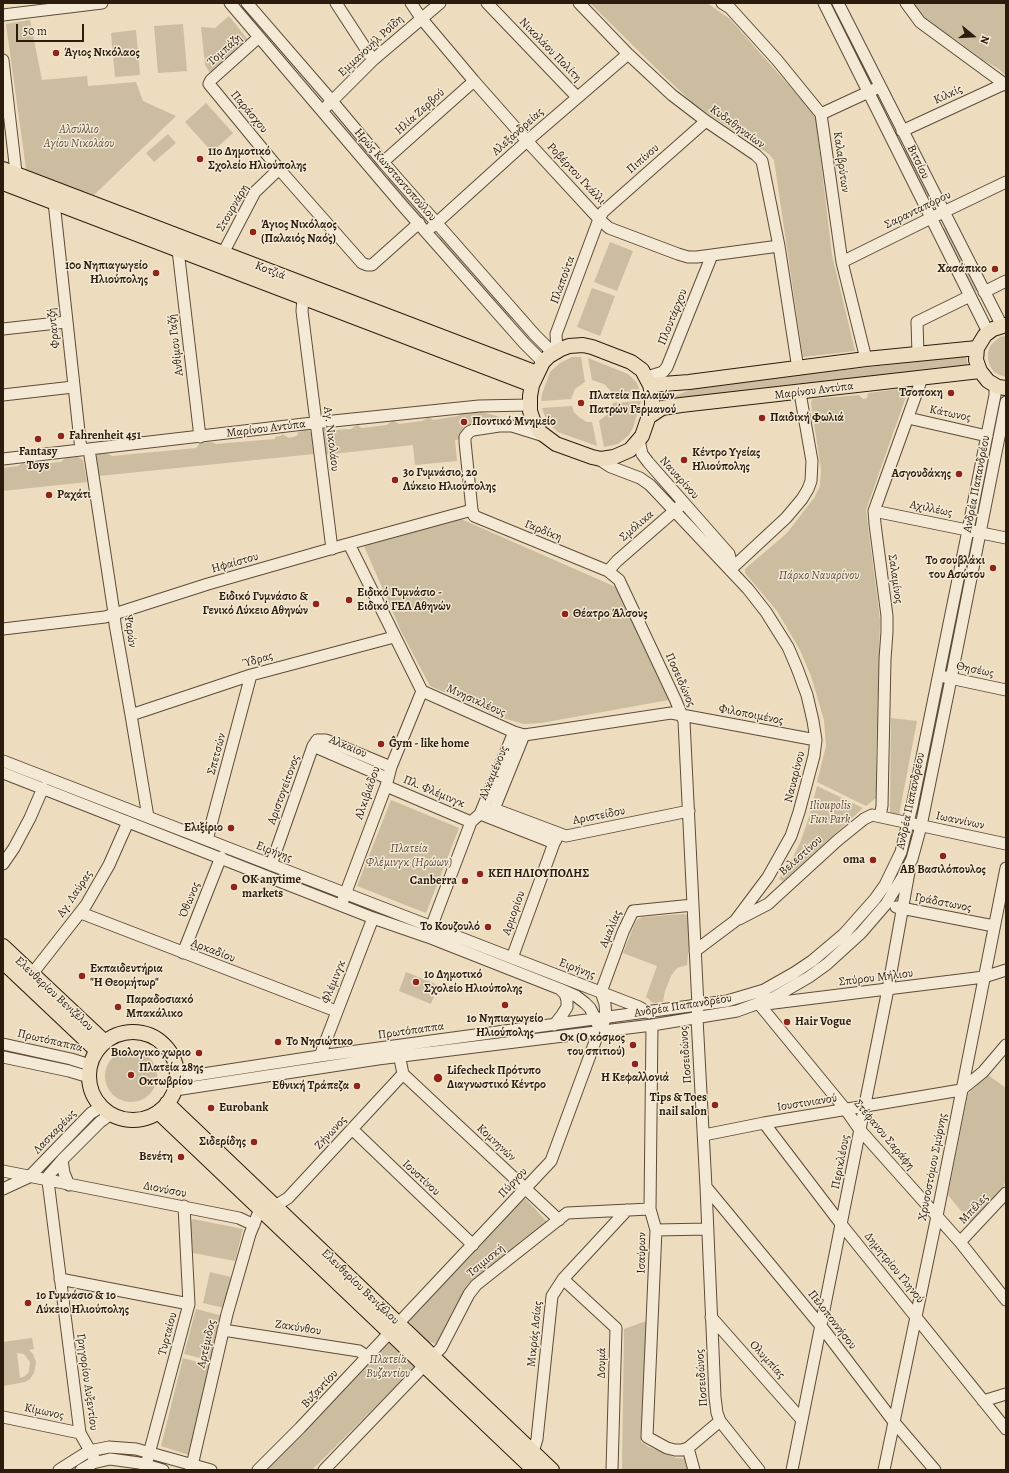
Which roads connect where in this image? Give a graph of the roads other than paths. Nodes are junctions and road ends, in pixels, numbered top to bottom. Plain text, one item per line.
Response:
1 (102, 3) edge
2 (230, 3) edge
3 (247, 3) edge
4 (336, 3) edge
5 (411, 3) edge
6 (440, 3) edge
7 (487, 3) edge
8 (579, 3) edge
9 (824, 3) edge
10 (838, 3) edge
11 (906, 3) edge
12 (730, 5) edge
13 (3, 15) edge
14 (421, 18) junction
15 (259, 37) junction
16 (628, 54) junction
17 (3, 60) edge
18 (373, 60) junction
19 (474, 81) junction
20 (209, 84) joint
21 (1005, 85) edge
22 (880, 87) junction
23 (869, 92) junction
24 (577, 97) junction
25 (332, 101) junction
26 (322, 110) junction
27 (821, 114) junction
28 (706, 120) junction
29 (902, 131) junction
30 (527, 141) junction
31 (383, 162) junction
32 (3, 169) edge
33 (279, 169) junction
34 (17, 174) junction
35 (1006, 182) edge
36 (3, 183) edge
37 (19, 189) junction
38 (54, 202) junction
39 (944, 212) junction
40 (931, 218) junction
41 (599, 219) junction
42 (419, 223) junction
43 (438, 223) junction
44 (427, 232) junction
45 (166, 239) junction
46 (779, 246) junction
47 (178, 250) junction
48 (712, 255) junction
49 (220, 259) junction
50 (842, 262) junction
51 (1006, 281) edge
52 (306, 291) junction
53 (984, 292) junction
54 (970, 296) junction
55 (66, 322) junction
56 (1004, 326) edge
57 (3, 329) edge
58 (988, 332) junction
59 (978, 348) junction
60 (918, 354) junction
61 (866, 359) junction
62 (544, 365) junction
63 (798, 369) junction
64 (980, 371) junction
65 (922, 378) junction
66 (649, 381) junction
67 (74, 387) junction
68 (1000, 387) edge
69 (800, 392) junction
70 (3, 395) edge
71 (1006, 402) edge
72 (529, 405) junction
73 (650, 416) junction
74 (908, 418) junction
75 (316, 423) junction
76 (544, 436) junction
77 (987, 436) junction
78 (200, 437) junction
79 (1002, 438) edge
80 (639, 440) junction
81 (85, 450) junction
82 (597, 458) junction
83 (3, 459) edge
84 (684, 503) junction
85 (472, 510) junction
86 (675, 510) junction
87 (874, 511) junction
88 (968, 530) junction
89 (980, 533) junction
90 (1006, 538) edge
91 (349, 544) junction
92 (332, 548) junction
93 (730, 570) junction
94 (608, 571) junction
95 (114, 613) junction
96 (3, 629) edge
97 (394, 637) junction
98 (251, 674) junction
99 (939, 676) junction
100 (951, 679) junction
101 (1006, 690) edge
102 (422, 691) junction
103 (131, 715) junction
104 (682, 715) junction
105 (519, 733) junction
106 (816, 740) junction
107 (313, 746) joint
108 (3, 761) edge
109 (3, 773) edge
110 (388, 777) junction
111 (43, 788) junction
112 (494, 809) junction
113 (689, 811) junction
114 (480, 814) junction
115 (880, 816) junction
116 (148, 817) junction
117 (128, 822) junction
118 (471, 822) junction
119 (908, 823) junction
120 (921, 826) junction
121 (556, 838) junction
122 (208, 840) junction
123 (1006, 844) edge
124 (221, 857) junction
125 (912, 859) junction
126 (3, 864) edge
127 (271, 864) junction
128 (1006, 868) edge
129 (346, 894) junction
130 (886, 904) junction
131 (341, 905) junction
132 (693, 905) junction
133 (902, 908) junction
134 (80, 913) junction
135 (373, 918) junction
136 (735, 921) junction
137 (994, 926) junction
138 (430, 932) junction
139 (3, 946) edge
140 (695, 950) junction
141 (183, 953) junction
142 (512, 958) junction
143 (3, 962) edge
144 (1006, 970) edge
145 (29, 978) junction
146 (984, 978) junction
147 (560, 989) junction
148 (888, 990) junction
149 (601, 992) junction
150 (752, 994) junction
151 (759, 1004) junction
152 (698, 1006) junction
153 (336, 1011) junction
154 (649, 1013) junction
155 (697, 1018) junction
156 (601, 1019) junction
157 (652, 1024) junction
158 (554, 1025) junction
159 (600, 1031) junction
160 (3, 1044) edge
161 (1006, 1045) edge
162 (101, 1047) junction
163 (398, 1051) junction
164 (320, 1056) junction
165 (3, 1057) edge
166 (90, 1071) junction
167 (403, 1074) junction
168 (176, 1084) junction
169 (961, 1090) junction
170 (865, 1106) junction
171 (163, 1108) junction
172 (846, 1110) junction
173 (106, 1111) junction
174 (764, 1123) junction
175 (352, 1129) junction
176 (860, 1130) junction
177 (704, 1135) junction
178 (62, 1160) junction
179 (3, 1171) edge
180 (29, 1177) junction
181 (48, 1181) junction
182 (69, 1185) junction
183 (706, 1187) junction
184 (526, 1188) junction
185 (3, 1189) edge
186 (1006, 1193) edge
187 (184, 1206) junction
188 (650, 1209) junction
189 (627, 1210) junction
190 (268, 1211) junction
191 (937, 1216) junction
192 (559, 1220) junction
193 (841, 1224) junction
194 (254, 1225) junction
195 (708, 1229) junction
196 (656, 1230) junction
197 (960, 1242) junction
198 (473, 1245) junction
199 (60, 1279) junction
200 (563, 1280) junction
201 (1006, 1300) edge
202 (189, 1304) junction
203 (916, 1316) junction
204 (711, 1317) junction
205 (821, 1326) junction
206 (394, 1328) junction
207 (223, 1330) junction
208 (368, 1356) junction
209 (429, 1361) junction
210 (1006, 1394) edge
211 (983, 1400) junction
212 (3, 1417) edge
213 (802, 1420) junction
214 (720, 1421) junction
215 (894, 1422) junction
216 (1006, 1429) edge
217 (80, 1433) junction
218 (109, 1447) junction
219 (688, 1448) junction
220 (89, 1451) junction
221 (149, 1453) junction
222 (531, 1461) edge
223 (93, 1463) junction
224 (110, 1465) edge
225 (146, 1465) junction
226 (191, 1467) edge
227 (59, 1470) edge
228 (81, 1470) edge
229 (163, 1470) edge
230 (211, 1470) edge
231 (258, 1470) edge
232 (324, 1470) edge
233 (552, 1470) edge
234 (612, 1470) edge
235 (694, 1470) edge
236 (759, 1470) edge
237 (792, 1470) edge
238 (884, 1470) edge
239 (935, 1470) edge

1 - 13 street
2 - 15 street, Ηρώς Κωνσταντοπούλου
3 - 25 street, Ηρώς Κωνσταντοπούλου
4 - 18 street
5 - 14 street, Ροβέρτου Γκάλλι
6 - 14 street, Εμμανουήλ Ροΐδη
7 - 24 street, Νικολάου Πολίτη
8 - 16 street, Κυδαθηναίων
9 - 23 street, Βιτσίου
10 - 22 street, Βιτσίου
11 - 21 street
12 - 27 street
14 - 18 street, Εμμανουήλ Ροΐδη
14 - 19 street, Ροβέρτου Γκάλλι
15 - 20 street, Τομπάζη
15 - 26 street, Ηρώς Κωνσταντοπούλου
16 - 24 street, Αλεξανδρείας
16 - 28 street, Κυδαθηναίων
17 - 34 street
18 - 25 street, Εμμανουήλ Ροΐδη
19 - 30 street, Ροβέρτου Γκάλλι
19 - 31 street, Ηλία Ζερβού
20 - 33 street, Παράσχου
21 - 29 street, Κιλκίς
22 - 23 street
22 - 29 street, Βιτσίου
23 - 27 street
23 - 40 street, Βιτσίου
24 - 30 street, Αλεξανδρείας
25 - 26 street, Εμμανουήλ Ροΐδη
25 - 31 street, Ηρώς Κωνσταντοπούλου
26 - 42 street, Ηρώς Κωνσταντοπούλου
27 - 50 street, Καλαβρύτων
28 - 41 street, Πιπίνου
28 - 46 street, Κυδαθηναίων
29 - 39 street, Βιτσίου
30 - 41 street, Ροβέρτου Γκάλλι
30 - 43 street, Αλεξανδρείας
31 - 43 street, Ηρώς Κωνσταντοπούλου
32 - 34 main road, Κοτζιά
33 - 42 street, Παράσχου
33 - 49 street, Στουρνάρη
34 - 37 street
34 - 45 main road, Κοτζιά
35 - 39 street, Σαρανταπόρου
36 - 37 main road, Κοτζιά
37 - 38 main road, Κοτζιά
38 - 45 main road, Κοτζιά
38 - 55 street, Φραντζή
39 - 40 street, Σαρανταπόρου
39 - 53 street, Βιτσίου
40 - 50 street, Σαρανταπόρου
40 - 54 street, Βιτσίου
41 - 48 street, Ροβέρτου Γκάλλι
41 - 62 street, Πλαπούτα
42 - 44 street, Ηρώς Κωνσταντοπούλου
43 - 44 street, Αλεξανδρείας
43 - 62 street, Ηρώς Κωνσταντοπούλου
44 - 62 street, Ηρώς Κωνσταντοπούλου
45 - 47 main road, Κοτζιά
45 - 49 main road, Κοτζιά
46 - 48 street, Ροβέρτου Γκάλλι
46 - 63 street, Κυδαθηναίων
47 - 49 main road, Κοτζιά
47 - 78 street, Ανθίμου Γαζή
48 - 66 street, Πλουτάρχου
49 - 52 main road, Κοτζιά
50 - 61 street, Καλαβρύτων
51 - 53 street
52 - 62 main road, Κοτζιά
52 - 75 street, Αγ. Νικολάου
53 - 56 street, Βιτσίου
54 - 58 street, Βιτσίου
54 - 60 street
55 - 57 street
55 - 67 street, Φραντζή
56 - 58 main road
58 - 59 main road
59 - 60 main road, Μαρίνου Αντύπα
59 - 64 main road
60 - 61 main road, Μαρίνου Αντύπα
61 - 63 main road, Μαρίνου Αντύπα
62 - 66 main road
62 - 72 main road
63 - 66 main road, Μαρίνου Αντύπα
64 - 65 main road, Μαρίνου Αντύπα
64 - 68 main road
65 - 69 main road, Μαρίνου Αντύπα
65 - 74 street, Σαλαμίνος
66 - 73 main road
67 - 70 street
67 - 81 street, Φραντζή
68 - 77 street, Ανδρέα Παπανδρέου
69 - 73 main road, Μαρίνου Αντύπα
69 - 93 street
71 - 79 street, Ανδρέα Παπανδρέου
72 - 75 street, Μαρίνου Αντύπα
72 - 76 main road
73 - 80 main road
74 - 77 street, Κάτωνος
74 - 87 street, Σαλαμίνος
75 - 78 street, Μαρίνου Αντύπα
75 - 92 street, Αγ. Νικολάου
76 - 82 main road
76 - 85 street
77 - 88 street, Ανδρέα Παπανδρέου
78 - 81 street, Μαρίνου Αντύπα
79 - 89 street, Ανδρέα Παπανδρέου
80 - 82 main road
80 - 84 street, Ναυαρίνου
81 - 83 street, Μαρίνου Αντύπα
81 - 95 street, Ψαρών
82 - 86 street, Ναυαρίνου
84 - 86 street, Σμόλικα
84 - 93 street, Ναυαρίνου
85 - 91 street, Ηφαίστου
85 - 94 street, Γαρδίκη
86 - 93 street, Ναυαρίνου
86 - 94 street, Σμόλικα
87 - 88 street, Αχιλλέως
87 - 115 street, Σαλαμίνος
88 - 89 street, Αχιλλέως
88 - 99 street, Ανδρέα Παπανδρέου
89 - 90 street, Αχιλλέως
89 - 100 street, Ανδρέα Παπανδρέου
91 - 92 street, Ηφαίστου
91 - 97 street
92 - 95 street, Ηφαίστου
93 - 106 street, Ναυαρίνου
94 - 104 street, Ποσειδώνος
95 - 96 street, Ηφαίστου
95 - 103 street, Ψαρών
97 - 98 street, Ύδρας
97 - 102 street
98 - 103 street, Ύδρας
98 - 122 street, Σπετσών
99 - 100 street, Θησέως
99 - 119 street, Ανδρέα Παπανδρέου
100 - 101 street, Θησέως
100 - 120 street, Ανδρέα Παπανδρέου
102 - 105 street, Μνησικλέους
102 - 110 street, Αλκιβιάδου
103 - 116 street, Ψαρών
104 - 105 street
104 - 106 street, Φιλοποιμένος
104 - 113 street, Ποσειδώνος
105 - 112 street, Αλκαμένους
105 - 114 street, Αλκαμένους
106 - 136 street, Ναυαρίνου
107 - 110 street, Αλκαίου
107 - 127 street, Αριστογείτονος
108 - 116 street, Ειρήνης
109 - 111 street, Ειρήνης
110 - 118 street, Πλ. Φλέμινγκ
110 - 129 street, Αλκιβιάδου
111 - 117 street, Ειρήνης
111 - 126 street
112 - 114 street, Αλκαμένους
112 - 121 street, Αριστείδου
113 - 121 street, Αριστείδου
113 - 132 street, Ποσειδώνος
114 - 118 street, Αλκαμένους
114 - 121 street, Αριστείδου
115 - 119 street, Βελεστίνου
115 - 136 street, Βελεστίνου
116 - 122 street, Ειρήνης
117 - 124 street, Ειρήνης
117 - 134 street, Αγ. Λαύρας
118 - 138 street, Αλκαμένους
119 - 120 street, Ιωαννίνων
119 - 150 street, Ανδρέα Παπανδρέου
120 - 123 street, Ιωαννίνων
120 - 125 street, Ανδρέα Παπανδρέου
121 - 142 street, Αρμορίου
122 - 127 street, Ειρήνης
124 - 131 street, Ειρήνης
124 - 141 street, Όθωνος
125 - 130 street, Ανδρέα Παπανδρέου
125 - 133 street, Περικλέους
127 - 129 street, Ειρήνης
128 - 137 street, Χρυσοστόμου Σμύρνης
129 - 131 street, Αλκιβιάδου
129 - 138 street, Ειρήνης
130 - 133 street, Γράδστωνος
130 - 151 street, Ανδρέα Παπανδρέου
131 - 135 street, Ειρήνης
132 - 140 street, Ποσειδώνος
132 - 149 street, Αμαλίας
133 - 137 street, Γράδστωνος
133 - 148 street, Περικλέους
134 - 141 street, Αρκαδίου
134 - 145 street, Αγ. Λαύρας
135 - 138 street, Ειρήνης
135 - 153 street, Φλέμινγκ
136 - 140 street, Ναυαρίνου
137 - 146 street, Χρυσοστόμου Σμύρνης
138 - 142 street, Ειρήνης
138 - 147 street, Ειρήνης
139 - 145 main road, Ελευθερίου Βενιζέλου
140 - 152 street, Ποσειδώνος
141 - 153 street, Αρκαδίου
142 - 149 street, Ειρήνης
143 - 145 main road, Ελευθερίου Βενιζέλου
144 - 146 street, Σπύρου Μήλιου
145 - 162 main road, Ελευθερίου Βενιζέλου
146 - 148 street, Σπύρου Μήλιου
146 - 169 street, Χρυσοστόμου Σμύρνης
147 - 156 street, Ειρήνης
147 - 158 street
148 - 151 street, Σπύρου Μήλιου
148 - 170 street, Περικλέους
149 - 154 street
149 - 156 street, Ειρήνης
150 - 151 street
150 - 152 street, Ανδρέα Παπανδρέου
151 - 155 street, Ανδρέα Παπανδρέου
151 - 172 street, Στέφανου Σαράφη
152 - 154 street, Ανδρέα Παπανδρέου
152 - 155 street, Ποσειδώνος
153 - 164 street, Φλέμινγκ
154 - 156 street, Πρωτόπαππα
155 - 157 street, Ανδρέα Παπανδρέου
155 - 177 street, Ποσειδώνος
156 - 158 street, Πρωτόπαππα
156 - 159 street, Ειρήνης
157 - 159 street, Ανδρέα Παπανδρέου
157 - 188 street, Ισαύρων
158 - 163 street, Πρωτόπαππα
159 - 163 street, Πρωτόπαππα
159 - 184 street, Πύργου
160 - 166 street, Πρωτόπαππα
161 - 169 street
162 - 166 main road
162 - 168 main road
163 - 164 street, Πρωτόπαππα
163 - 167 street
163 - 168 street, Πρωτόπαππα
164 - 168 street, Πρωτόπαππα
165 - 166 street, Πρωτόπαππα
166 - 173 main road
167 - 175 street, Ζήνωνος
167 - 184 street, Κομνηνών
168 - 171 main road
169 - 170 street, Ιουστινιανού
169 - 191 street, Χρυσοστόμου Σμύρνης
170 - 172 street, Ιουστινιανού
170 - 176 street, Περικλέους
171 - 173 main road
171 - 190 main road, Ελευθερίου Βενιζέλου
172 - 174 street, Ιουστινιανού
172 - 176 street, Στέφανου Σαράφη
173 - 178 street, Λασκαρέως
173 - 180 street, Λασκαρέως
174 - 177 street, Ιουστινιανού
174 - 193 street, Δημητρίου Γληνού
175 - 190 street, Ζήνωνος
175 - 198 street, Ιουστίνου
176 - 191 street, Στέφανου Σαράφη
176 - 193 street, Περικλέους
177 - 183 street, Ποσειδώνος
178 - 181 street, Λασκαρέως
178 - 182 street
179 - 180 street, Διονύσου
180 - 181 street, Διονύσου
180 - 185 street
181 - 182 street, Διονύσου
181 - 199 street, Γρηγορίου Αυξεντίου
182 - 187 street, Διονύσου
183 - 195 street, Ποσειδώνος
183 - 205 street, Πελοποννήσου
184 - 192 street, Κομνηνών
184 - 198 street, Πύργου
186 - 197 street, Μπέλες
187 - 194 street, Διονύσου
187 - 202 street, Τυρταίου
188 - 189 street
188 - 196 street, Ισαύρων
189 - 192 street
189 - 200 street, Μικράς Ασίας
190 - 194 street
190 - 206 main road, Ελευθερίου Βενιζέλου
191 - 197 street, Στέφανου Σαράφη
191 - 203 street, Χρυσοστόμου Σμύρνης
192 - 209 street, Τσιμισκή
193 - 203 street, Δημητρίου Γληνού
193 - 205 street, Περικλέους
194 - 207 street, Αρτέμιδος
195 - 196 street
195 - 204 street, Ποσειδώνος
196 - 219 street, Ισαύρων
197 - 201 street, Στέφανου Σαράφη
198 - 206 street, Πύργου
199 - 202 street
199 - 217 street, Γρηγορίου Αυξεντίου
200 - 222 street, Μικράς Ασίας
200 - 234 street, Δουμά
202 - 221 street, Τυρταίου
203 - 211 street, Δημητρίου Γληνού
203 - 215 street, Χρυσοστόμου Σμύρνης
204 - 213 street, Ολυμπίας
204 - 214 street, Ποσειδώνος
205 - 213 street, Περικλέους
205 - 215 street, Πελοποννήσου
206 - 208 street, Βυζαντίου
206 - 209 main road, Ελευθερίου Βενιζέλου
207 - 208 street, Ζακύνθου
207 - 226 street, Αρτέμιδος
208 - 231 street, Βυζαντίου
209 - 222 main road, Ελευθερίου Βενιζέλου
209 - 232 street
210 - 211 street
211 - 216 street, Δημητρίου Γληνού
212 - 217 street, Κίμωνος
213 - 237 street, Περικλέους
214 - 219 street
214 - 236 street, Ποσειδώνος
215 - 238 street, Χρυσοστόμου Σμύρνης
215 - 239 street, Πελοποννήσου
217 - 220 street, Γρηγορίου Αυξεντίου
218 - 220 street
218 - 221 street
218 - 224 street
219 - 235 street
220 - 223 street, Γρηγορίου Αυξεντίου
220 - 227 street
221 - 225 street, Τυρταίου
221 - 226 street
222 - 233 main road, Ελευθερίου Βενιζέλου
223 - 224 street
223 - 228 street
224 - 225 street
225 - 229 street
226 - 230 street

